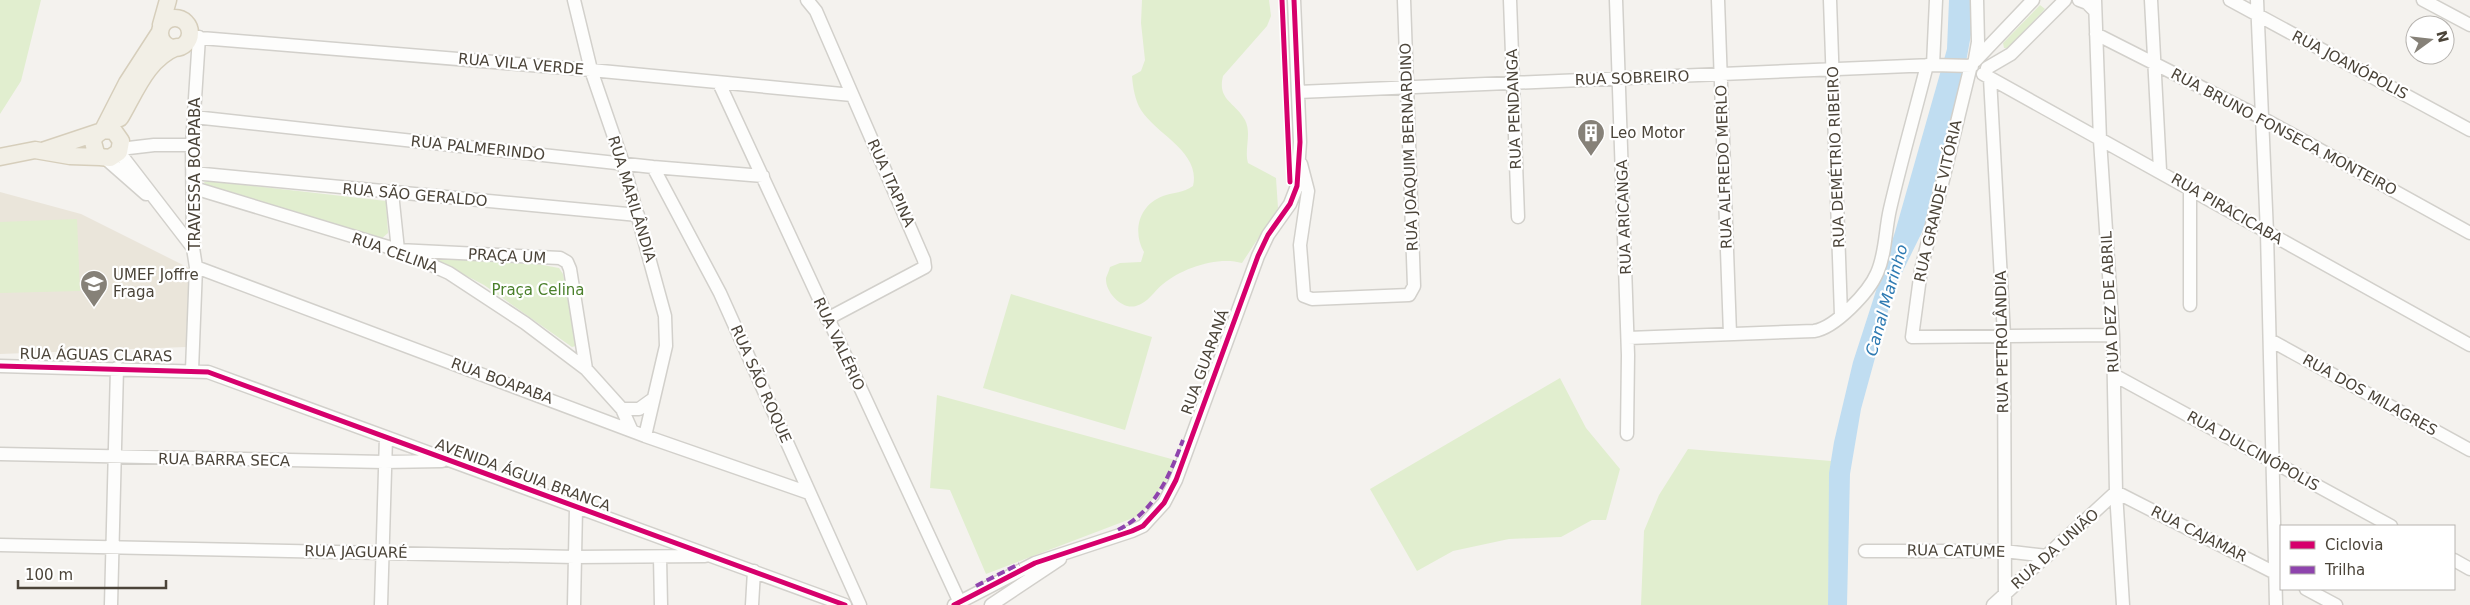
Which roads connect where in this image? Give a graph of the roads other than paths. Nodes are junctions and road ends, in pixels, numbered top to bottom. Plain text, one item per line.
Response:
1 (168, 0) edge
2 (177, 0) edge
3 (574, 0) edge
4 (807, 0) edge
5 (1294, 0) edge
6 (1404, 0) edge
7 (1510, 0) edge
8 (1616, 0) edge
9 (1718, 0) edge
10 (1830, 0) edge
11 (1936, 0) edge
12 (1978, 0) edge
13 (2033, 0) edge
14 (2066, 0) edge
15 (2079, 0) edge
16 (2151, 0) edge
17 (2230, 0) edge
18 (2257, 0) edge
19 (2424, 0) edge
20 (2095, 5) edge
21 (2257, 16) junction
22 (183, 20) junction
23 (2470, 25) edge
24 (161, 28) junction
25 (2096, 34) junction
26 (189, 40) junction
27 (1983, 44) junction
28 (2154, 63) junction
29 (1971, 64) junction
30 (1933, 65) junction
31 (1833, 69) junction
32 (592, 70) junction
33 (1987, 73) junction
34 (1720, 74) junction
35 (1618, 78) junction
36 (719, 82) junction
37 (1513, 83) junction
38 (1407, 87) junction
39 (1298, 92) junction
40 (852, 95) junction
41 (194, 118) junction
42 (2264, 119) junction
43 (2470, 130) edge
44 (2100, 140) junction
45 (112, 145) junction
46 (192, 145) junction
47 (43, 151) junction
48 (0, 157) edge
49 (1300, 162) junction
50 (623, 163) junction
51 (653, 167) junction
52 (2160, 170) junction
53 (193, 173) junction
54 (763, 176) junction
55 (194, 188) junction
56 (2190, 188) junction
57 (392, 193) junction
58 (161, 207) junction
59 (638, 216) junction
60 (1518, 217) dead end
61 (2267, 233) junction
62 (2470, 233) edge
63 (193, 248) junction
64 (398, 250) junction
65 (196, 267) junction
66 (2190, 305) dead end
67 (1842, 315) junction
68 (827, 319) junction
69 (1730, 334) junction
70 (2004, 335) junction
71 (2113, 335) junction
72 (1628, 338) junction
73 (2270, 340) junction
74 (2470, 345) edge
75 (0, 366) edge
76 (118, 368) junction
77 (586, 369) junction
78 (192, 370) junction
79 (2114, 375) junction
80 (653, 399) junction
81 (622, 409) junction
82 (631, 429) junction
83 (1626, 434) dead end
84 (645, 436) junction
85 (386, 437) junction
86 (2470, 450) edge
87 (0, 454) edge
88 (115, 458) junction
89 (448, 461) junction
90 (384, 462) junction
91 (2272, 462) junction
92 (2116, 492) junction
93 (808, 493) junction
94 (576, 508) junction
95 (2389, 525) edge
96 (0, 545) edge
97 (1088, 545) junction
98 (112, 548) junction
99 (1865, 551) dead end
100 (2004, 551) junction
101 (381, 552) junction
102 (712, 556) junction
103 (2046, 556) junction
104 (575, 557) junction
105 (660, 557) junction
106 (2455, 561) edge
107 (2470, 569) edge
108 (754, 571) junction
109 (2278, 574) edge
110 (2308, 590) edge
111 (2004, 600) edge
112 (958, 604) edge
113 (111, 605) edge
114 (381, 605) edge
115 (574, 605) edge
116 (661, 605) edge
117 (752, 605) edge
118 (846, 605) edge
119 (860, 605) edge
120 (991, 605) edge
121 (1993, 605) edge
122 (2123, 605) edge
123 (2276, 605) edge
124 (2336, 605) edge

1 - 24 main road
2 - 22 main road
3 - 32 street, RUA MARILÂNDIA
4 - 40 street, RUA ITAPINA
5 - 39 street, RUA GUARANÁ
6 - 38 street, RUA JOAQUIM BERNARDINO
7 - 37 street, RUA PENDANGA
8 - 35 street, RUA ARICANGA
9 - 34 street, RUA ALFREDO MERLO
10 - 31 street, RUA DEMÉTRIO RIBEIRO
11 - 30 street
12 - 27 street
13 - 27 street
14 - 33 street
15 - 20 street
16 - 28 street
17 - 21 street, RUA JOANÓPOLIS
18 - 21 street
19 - 23 street
20 - 25 street, RUA DEZ DE ABRIL
21 - 42 street
21 - 43 street, RUA JOANÓPOLIS
22 - 24 main road
22 - 26 main road
24 - 26 main road
24 - 45 main road
25 - 28 street, RUA BRUNO FONSECA MONTEIRO
25 - 44 street, RUA DEZ DE ABRIL
26 - 32 street, RUA VILA VERDE
26 - 41 street, TRAVESSA BOAPABA
26 - 45 main road
27 - 29 street
28 - 42 street, RUA BRUNO FONSECA MONTEIRO
28 - 52 street
29 - 30 street, RUA SOBREIRO
29 - 33 street, RUA PIRACICABA
29 - 70 street, RUA GRANDE VITÓRIA
30 - 31 street, RUA SOBREIRO
30 - 67 street
31 - 34 street, RUA SOBREIRO
31 - 67 street, RUA DEMÉTRIO RIBEIRO
32 - 36 street, RUA VILA VERDE
32 - 50 street, RUA MARILÂNDIA
33 - 44 street, RUA PIRACICABA
33 - 70 street, RUA PETROLÂNDIA
34 - 35 street, RUA SOBREIRO
34 - 69 street, RUA ALFREDO MERLO
35 - 37 street, RUA SOBREIRO
35 - 72 street, RUA ARICANGA
36 - 40 street, RUA VILA VERDE
36 - 54 street, RUA VALÉRIO
37 - 38 street, RUA SOBREIRO
37 - 60 street, RUA PENDANGA
38 - 39 street, RUA SOBREIRO
38 - 49 street, RUA JOAQUIM BERNARDINO
39 - 49 street, RUA GUARANÁ
40 - 68 street, RUA ITAPINA
41 - 46 street, TRAVESSA BOAPABA
41 - 50 street, RUA PALMERINDO
42 - 61 street
42 - 62 street, RUA BRUNO FONSECA MONTEIRO
44 - 52 street, RUA PIRACICABA
44 - 71 street, RUA DEZ DE ABRIL
45 - 46 street
45 - 47 main road
45 - 47 main road
45 - 58 street
45 - 58 street
46 - 53 street, TRAVESSA BOAPABA
47 - 48 main road
49 - 97 street, RUA GUARANÁ
50 - 51 street, RUA PALMERINDO
50 - 59 street, RUA MARILÂNDIA
51 - 54 street, RUA PALMERINDO
51 - 93 street, RUA SÃO ROQUE
52 - 56 street, RUA PIRACICABA
53 - 55 street, TRAVESSA BOAPABA
53 - 57 street, RUA SÃO GERALDO
54 - 68 street, RUA VALÉRIO
55 - 63 street, TRAVESSA BOAPABA
55 - 64 street, RUA CELINA
56 - 61 street, RUA PIRACICABA
56 - 66 street
57 - 59 street, RUA SÃO GERALDO
57 - 64 street
58 - 63 street
59 - 80 street, RUA MARILÂNDIA
61 - 73 street
61 - 74 street, RUA PIRACICABA
63 - 65 street, TRAVESSA BOAPABA
64 - 77 street, RUA CELINA
64 - 77 street, PRAÇA UM
65 - 78 street, TRAVESSA BOAPABA
65 - 82 street, RUA BOAPABA
67 - 69 street
68 - 112 street, RUA VALÉRIO
69 - 72 street
70 - 71 street
70 - 100 street, RUA PETROLÂNDIA
71 - 79 street, RUA DEZ DE ABRIL
72 - 83 street, RUA ARICANGA
73 - 86 street, RUA DOS MILAGRES
73 - 91 street
75 - 76 street, RUA ÁGUAS CLARAS
76 - 78 street, RUA ÁGUAS CLARAS
76 - 88 street
77 - 81 street, RUA CELINA
78 - 85 street, AVENIDA ÁGUIA BRANCA
79 - 91 street, RUA DULCINÓPOLIS
79 - 92 street, RUA DEZ DE ABRIL
80 - 81 street
80 - 84 street, RUA MARILÂNDIA
81 - 82 street, RUA CELINA
82 - 84 street, RUA BOAPABA
84 - 93 street, RUA BOAPABA
85 - 89 street, AVENIDA ÁGUIA BRANCA
85 - 90 street
87 - 88 street, RUA BARRA SECA
88 - 90 street, RUA BARRA SECA
88 - 98 street
89 - 90 street, RUA BARRA SECA
89 - 94 street, AVENIDA ÁGUIA BRANCA
90 - 101 street
91 - 95 street, RUA DULCINÓPOLIS
91 - 109 street
92 - 103 street, RUA DA UNIÃO
92 - 109 street, RUA CAJAMAR
92 - 122 street, RUA DEZ DE ABRIL
93 - 119 street, RUA SÃO ROQUE
94 - 102 street, AVENIDA ÁGUIA BRANCA
94 - 104 street
96 - 98 street, RUA JAGUARÉ
97 - 112 street, RUA GUARANÁ
97 - 120 street, RUA GUARANÁ
98 - 101 street, RUA JAGUARÉ
98 - 113 street
99 - 100 street, RUA CATUME
100 - 103 street, RUA CATUME
100 - 111 street, RUA PETROLÂNDIA
101 - 104 street, RUA JAGUARÉ
101 - 114 street
102 - 105 street, RUA JAGUARÉ
102 - 108 street, AVENIDA ÁGUIA BRANCA
103 - 111 street, RUA DA UNIÃO
104 - 105 street, RUA JAGUARÉ
104 - 115 street
105 - 116 street
106 - 107 street
108 - 117 street
108 - 118 street, AVENIDA ÁGUIA BRANCA
109 - 123 street
110 - 124 street
111 - 121 street, RUA DA UNIÃO

